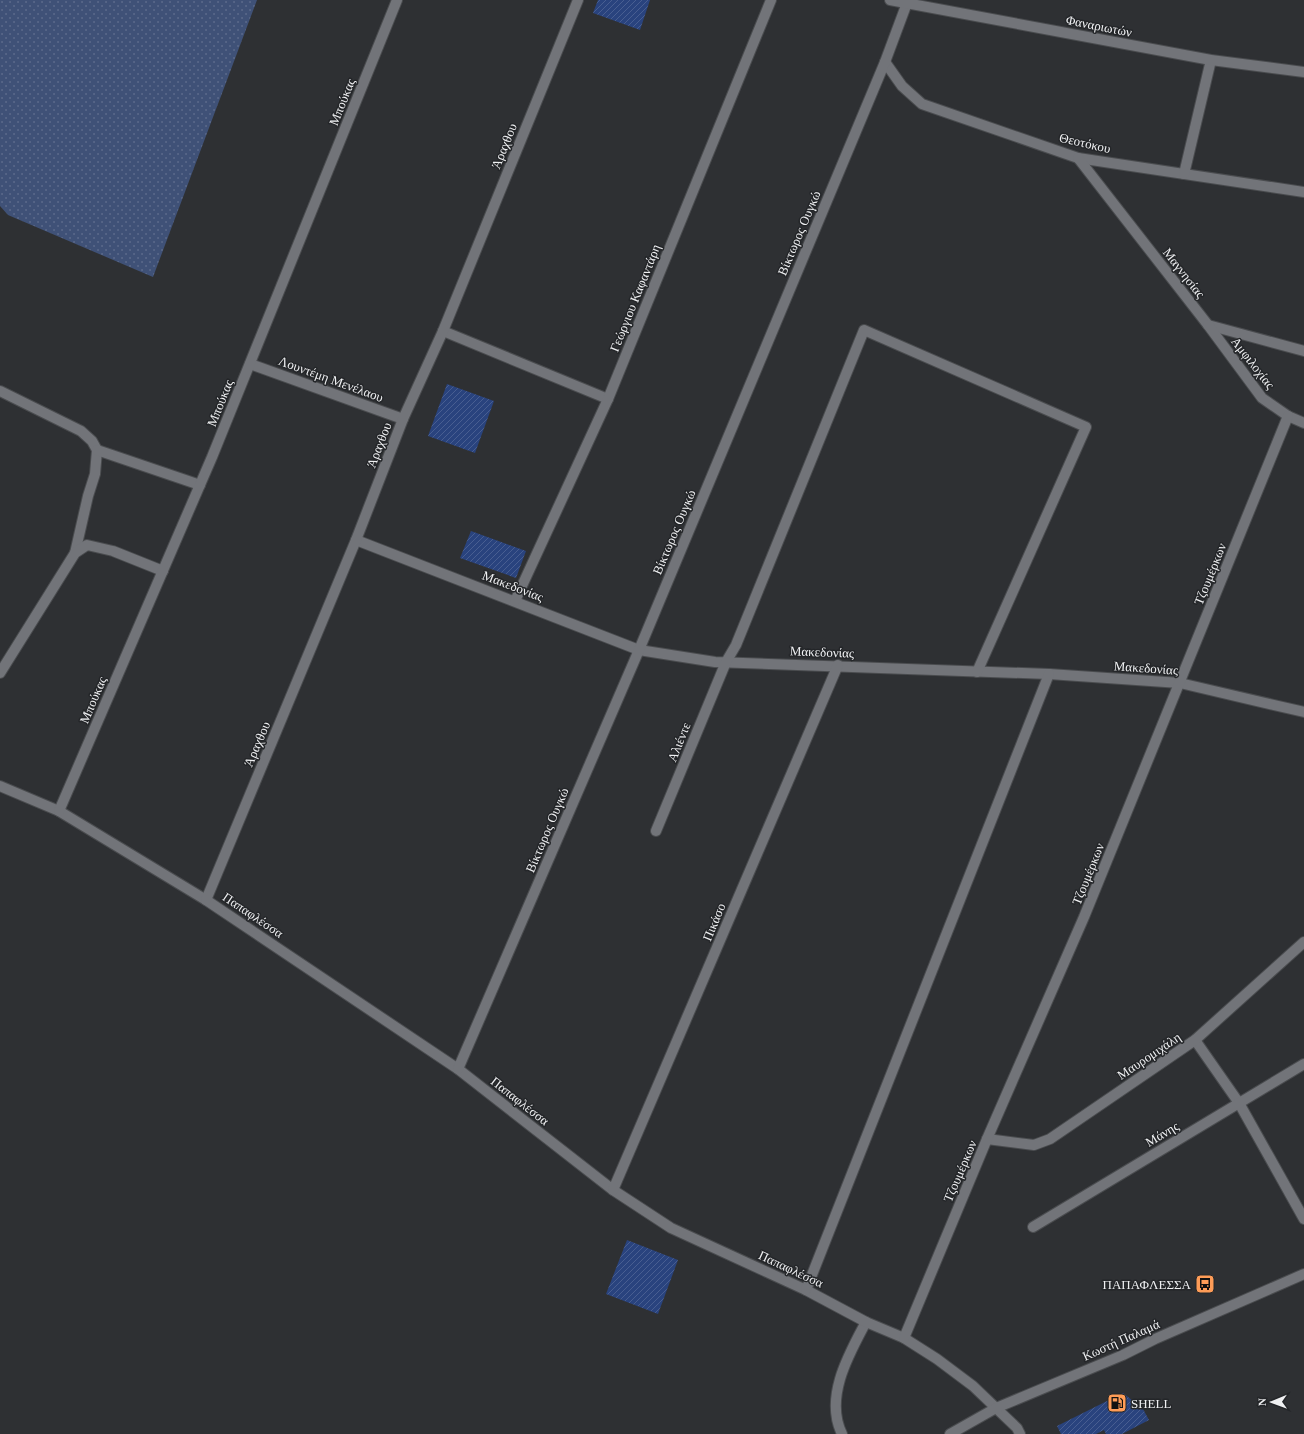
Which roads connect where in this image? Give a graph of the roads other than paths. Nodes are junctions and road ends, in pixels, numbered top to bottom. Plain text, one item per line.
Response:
1 (397, 0) edge
2 (578, 0) edge
3 (771, 0) edge
4 (890, 0) edge
5 (907, 3) junction
6 (1211, 60) junction
7 (885, 62) junction
8 (1304, 72) edge
9 (1078, 158) junction
10 (1184, 174) junction
11 (1304, 192) edge
12 (1208, 325) junction
13 (443, 331) junction
14 (1304, 351) edge
15 (250, 364) junction
16 (0, 391) edge
17 (608, 399) junction
18 (1288, 416) junction
19 (403, 419) junction
20 (1304, 423) edge
21 (97, 450) junction
22 (200, 485) junction
23 (356, 540) junction
24 (75, 553) junction
25 (163, 571) junction
26 (515, 601) junction
27 (639, 650) junction
28 (726, 662) junction
29 (838, 665) junction
30 (977, 672) junction
31 (0, 673) edge
32 (1050, 674) junction
33 (1180, 683) junction
34 (1304, 712) edge
35 (0, 786) edge
36 (59, 811) junction
37 (656, 831) dead end
38 (206, 900) junction
39 (1304, 942) edge
40 (1195, 1040) junction
41 (1304, 1064) edge
42 (458, 1069) junction
43 (1239, 1103) junction
44 (987, 1140) junction
45 (613, 1190) junction
46 (1304, 1219) edge
47 (1033, 1227) dead end
48 (1304, 1274) edge
49 (806, 1290) junction
50 (866, 1322) junction
51 (904, 1338) junction
52 (996, 1408) junction
53 (842, 1434) edge
54 (950, 1434) edge
55 (1020, 1434) edge

1 - 15 street, Μπούκας
2 - 13 street, Άραχθου
3 - 17 street, Γεώργιου Καφαντάρη
4 - 5 street, Φαναριωτών
5 - 6 street, Φαναριωτών
5 - 7 street, Βίκτωρος Ουγκώ
6 - 8 street, Φαναριωτών
6 - 10 street
7 - 9 street, Θεοτόκου
7 - 27 street, Βίκτωρος Ουγκώ
9 - 10 street, Θεοτόκου
9 - 12 street, Μαγνησίας
10 - 11 street, Θεοτόκου
12 - 14 street
12 - 18 street, Αμφιλοχίας
13 - 17 street
13 - 19 street, Άραχθου
15 - 19 street, Λουντέμη Μενέλαου
15 - 22 street, Μπούκας
16 - 21 street
17 - 26 street, Γεώργιου Καφαντάρη
18 - 20 street, Αμφιλοχίας
18 - 33 street, Τζουμέρκων
19 - 23 street, Άραχθου
21 - 22 street
21 - 24 street
22 - 25 street, Μπούκας
23 - 26 street, Μακεδονίας
23 - 38 street, Άραχθου
24 - 25 street
24 - 31 street
25 - 36 street, Μπούκας
26 - 27 street, Μακεδονίας
27 - 28 street, Μακεδονίας
27 - 42 street, Βίκτωρος Ουγκώ
28 - 29 street, Μακεδονίας
28 - 30 street, Αλιέντε
28 - 37 street, Αλιέντε
29 - 30 street, Μακεδονίας
29 - 45 street, Πικάσο
30 - 32 street, Μακεδονίας
32 - 33 street, Μακεδονίας
32 - 49 street
33 - 34 street, Μακεδονίας
33 - 44 street, Τζουμέρκων
35 - 36 street, Παπαφλέσσα
36 - 38 street, Παπαφλέσσα
38 - 42 street, Παπαφλέσσα
39 - 40 street, Μαυρομιχάλη
40 - 43 street
40 - 44 street, Μαυρομιχάλη
41 - 43 street, Μάνης
42 - 45 street, Παπαφλέσσα
43 - 46 street
43 - 47 street, Μάνης
44 - 51 street, Τζουμέρκων
45 - 49 street, Παπαφλέσσα
48 - 52 street, Κωστή Παλαμά
49 - 50 street, Παπαφλέσσα
50 - 51 street, Παπαφλέσσα
50 - 53 street
51 - 52 street, Παπαφλέσσα
52 - 54 street, Κωστή Παλαμά
52 - 55 street, Παπαφλέσσα

